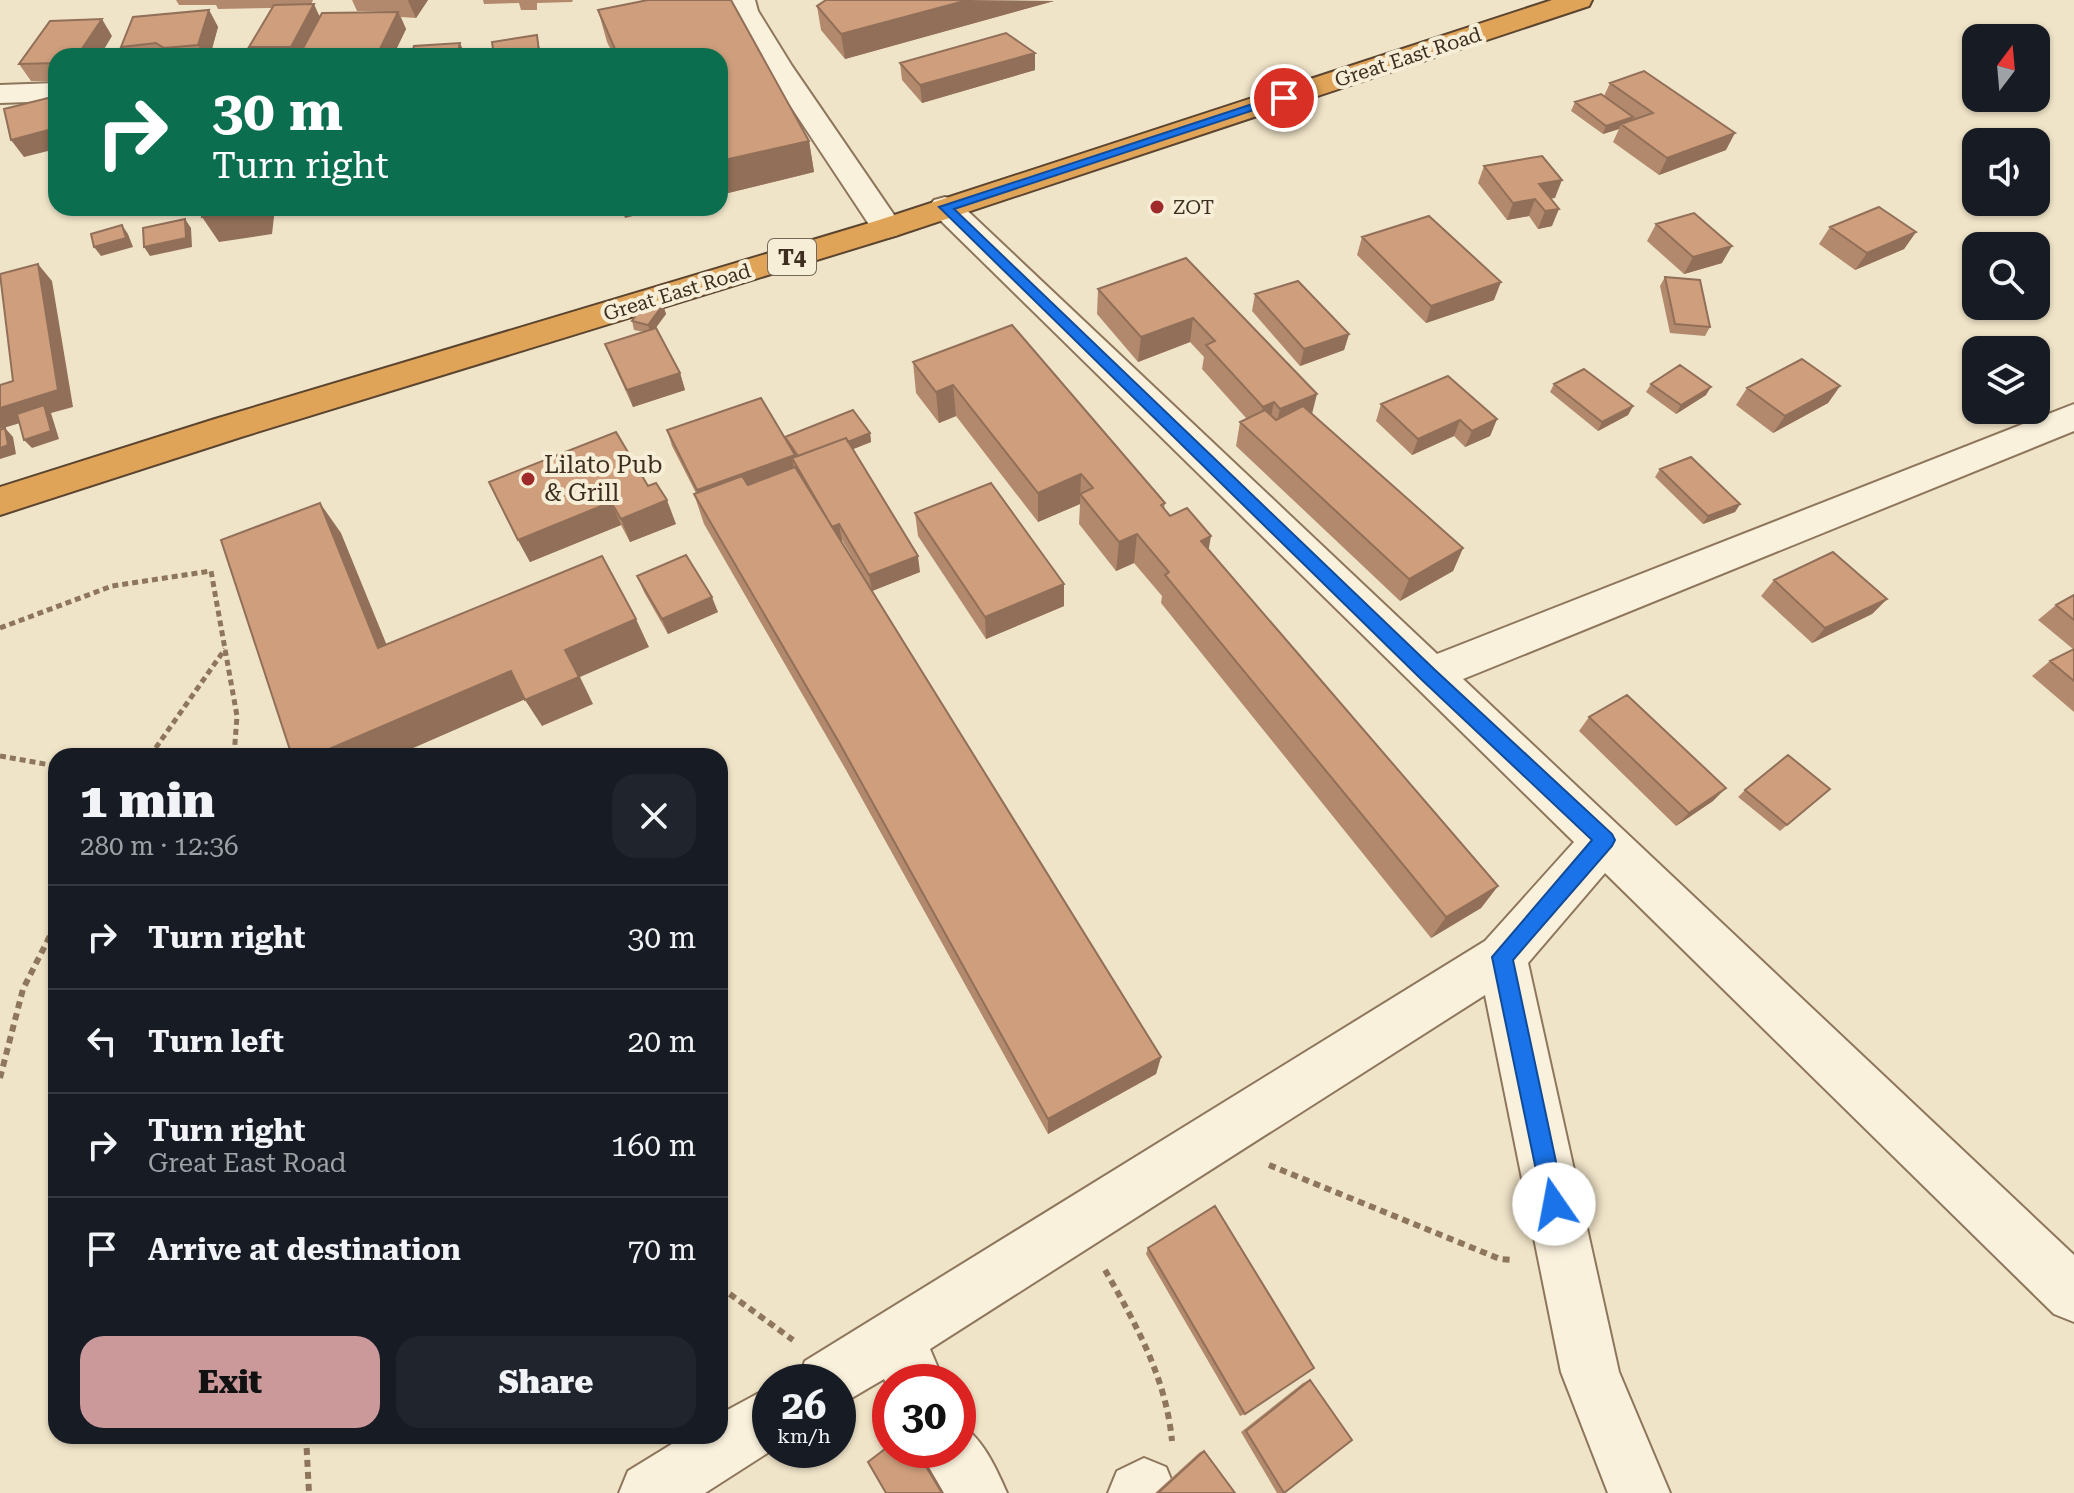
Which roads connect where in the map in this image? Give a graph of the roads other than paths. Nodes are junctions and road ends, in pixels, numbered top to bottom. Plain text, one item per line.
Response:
1 (742, 0) edge
2 (1579, 0) edge
3 (48, 92) edge
4 (0, 94) edge
5 (945, 207) junction
6 (887, 228) junction
7 (2074, 417) edge
8 (0, 501) edge
9 (1428, 675) junction
10 (1605, 840) junction
11 (1502, 957) junction
12 (2074, 1294) edge
13 (905, 1360) edge
14 (856, 1372) edge
15 (752, 1428) edge
16 (727, 1444) edge
17 (728, 1444) edge
18 (959, 1468) edge
19 (650, 1493) edge
20 (976, 1493) edge
21 (1639, 1493) edge

1 - 6 street
2 - 5 highway, Great East Road / T4
3 - 4 street
5 - 6 highway, Great East Road / T4
5 - 9 street
6 - 8 highway, Great East Road / T4
7 - 9 street
9 - 10 street
10 - 11 street
10 - 12 street
11 - 13 street
11 - 21 street
13 - 14 street
15 - 17 street
16 - 19 street
18 - 20 street

